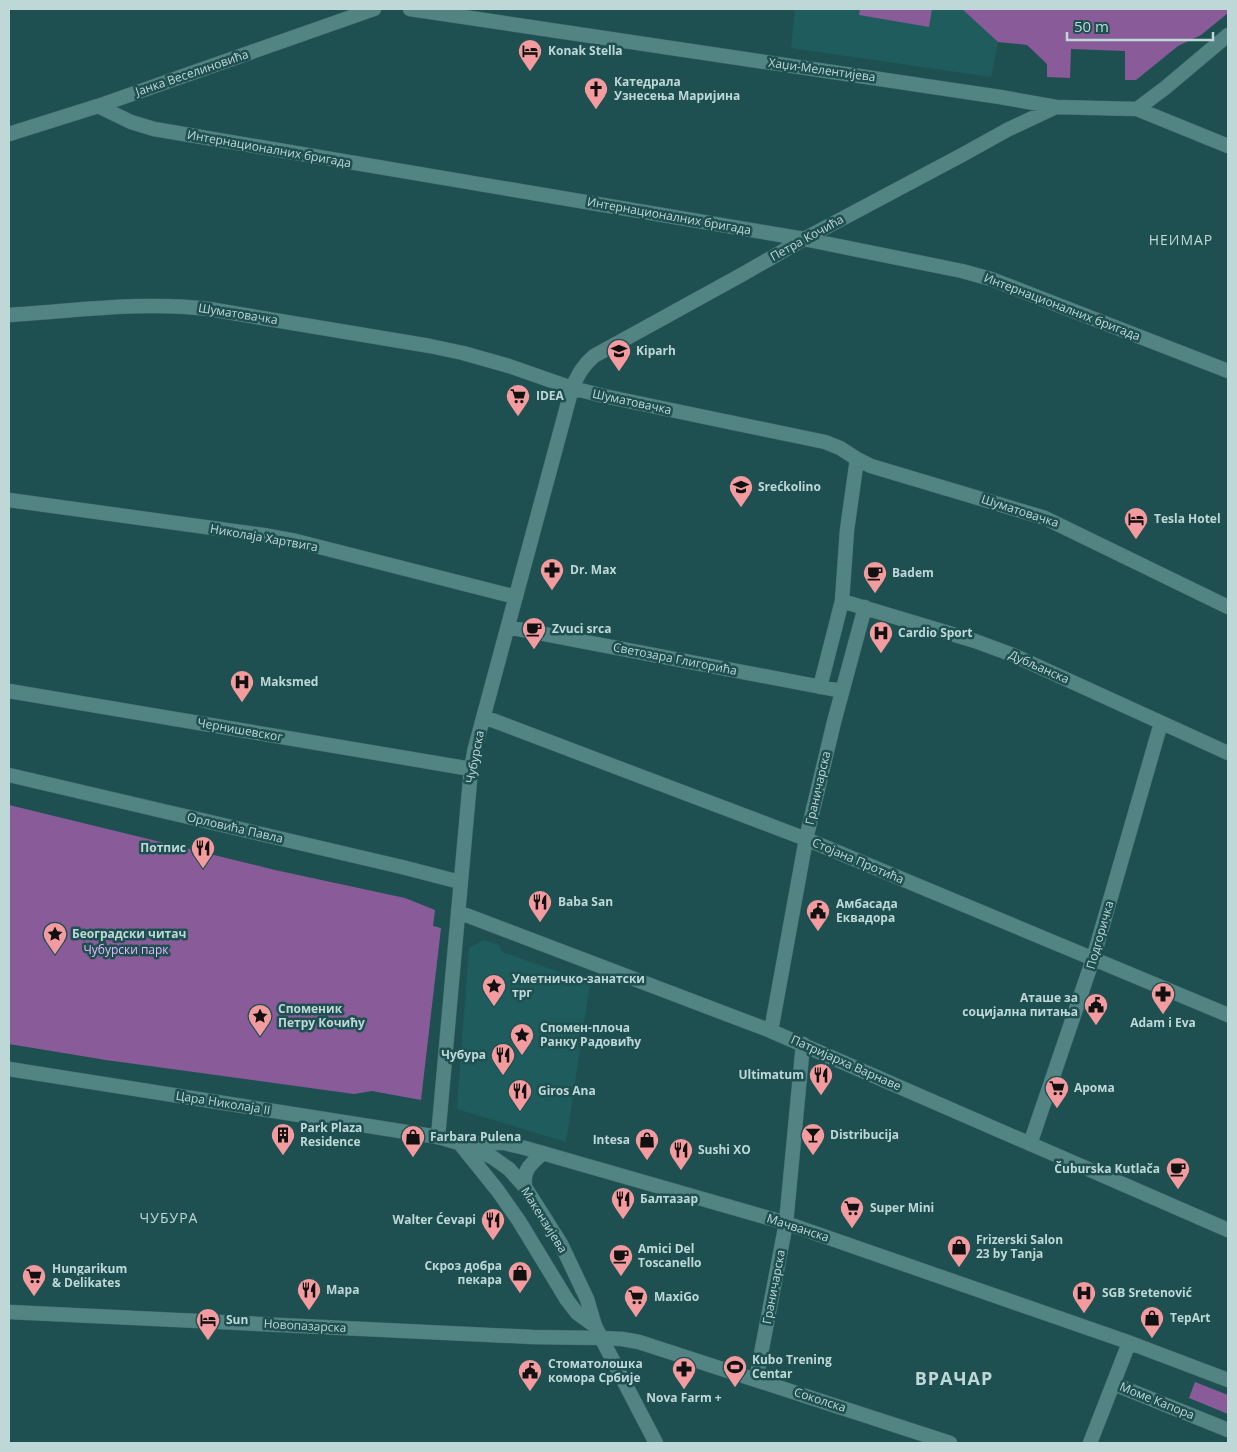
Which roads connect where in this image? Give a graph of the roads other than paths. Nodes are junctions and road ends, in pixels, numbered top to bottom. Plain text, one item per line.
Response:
1 (374, 9) edge
2 (410, 9) edge
3 (1228, 35) edge
4 (98, 106) junction
5 (1056, 107) junction
6 (1136, 109) junction
7 (9, 134) edge
8 (1228, 146) edge
9 (804, 239) junction
10 (9, 315) edge
11 (1228, 371) edge
12 (572, 388) junction
13 (857, 459) junction
14 (9, 500) edge
15 (516, 597) junction
16 (842, 601) junction
17 (1228, 607) edge
18 (865, 608) junction
19 (508, 627) junction
20 (820, 687) junction
21 (9, 691) edge
22 (842, 691) junction
23 (484, 717) junction
24 (1161, 723) junction
25 (1228, 753) edge
26 (471, 769) junction
27 (9, 775) edge
28 (806, 839) junction
29 (460, 882) junction
30 (458, 912) junction
31 (1093, 959) junction
32 (1228, 1014) edge
33 (771, 1031) junction
34 (803, 1044) junction
35 (9, 1069) edge
36 (438, 1138) junction
37 (459, 1143) junction
38 (1030, 1144) junction
39 (543, 1153) junction
40 (524, 1188) junction
41 (786, 1223) junction
42 (1228, 1230) edge
43 (9, 1312) edge
44 (598, 1332) junction
45 (1130, 1343) junction
46 (756, 1380) junction
47 (1228, 1380) edge
48 (1114, 1384) junction
49 (1228, 1430) edge
50 (656, 1443) edge
51 (950, 1443) edge
52 (1090, 1443) edge

1 - 4 street, Јанка Веселиновића
2 - 5 street, Хаџи-Мелентијева
3 - 6 street
4 - 7 street, Јанка Веселиновића
4 - 9 street, Интернационалних бригада
5 - 6 street, Хаџи-Мелентијева
5 - 9 street, Петра Кочића
6 - 8 street, Хаџи-Мелентијева
9 - 11 street, Интернационалних бригада
9 - 12 street, Петра Кочића
10 - 12 street, Шуматовачка
12 - 13 street, Шуматовачка
12 - 15 street, Чубурска
13 - 16 street
13 - 17 street, Шуматовачка
14 - 15 street, Николаја Хартвига
15 - 19 street, Чубурска
16 - 18 street, Дубљанска
16 - 20 street
18 - 22 street, Граничарска
18 - 24 street, Дубљанска
19 - 20 street, Светозара Глигорића
19 - 23 street, Чубурска
20 - 22 street, Светозара Глигорића
21 - 26 street, Чернишевског
22 - 28 street, Граничарска
23 - 26 street, Чубурска
23 - 28 street, Стојана Протића
24 - 25 street, Дубљанска
24 - 31 street, Подгоричка
26 - 29 street, Чубурска
27 - 29 street, Орловића Павла
28 - 31 street, Стојана Протића
28 - 33 street, Граничарска
29 - 30 street, Чубурска
30 - 33 street, Патријарха Варнаве
30 - 36 street, Чубурска
31 - 32 street, Стојана Протића
31 - 38 street, Подгоричка
33 - 34 street, Патријарха Варнаве
34 - 38 street, Патријарха Варнаве
34 - 41 street, Граничарска
35 - 36 street, Цара Николаја II
36 - 37 street, Макензијева
37 - 39 street, Мачванска
37 - 40 street, Макензијева
37 - 44 street, Макензијева
38 - 42 street, Патријарха Варнаве
39 - 40 street
39 - 41 street, Мачванска
40 - 44 street, Макензијева
41 - 45 street, Мачванска
41 - 46 street, Граничарска
43 - 44 street, Новопазарска
44 - 46 street, Соколска
44 - 50 street, Макензијева
45 - 47 street
45 - 48 street, Моме Капора
46 - 51 street, Соколска
48 - 49 street, Моме Капора
48 - 52 street

